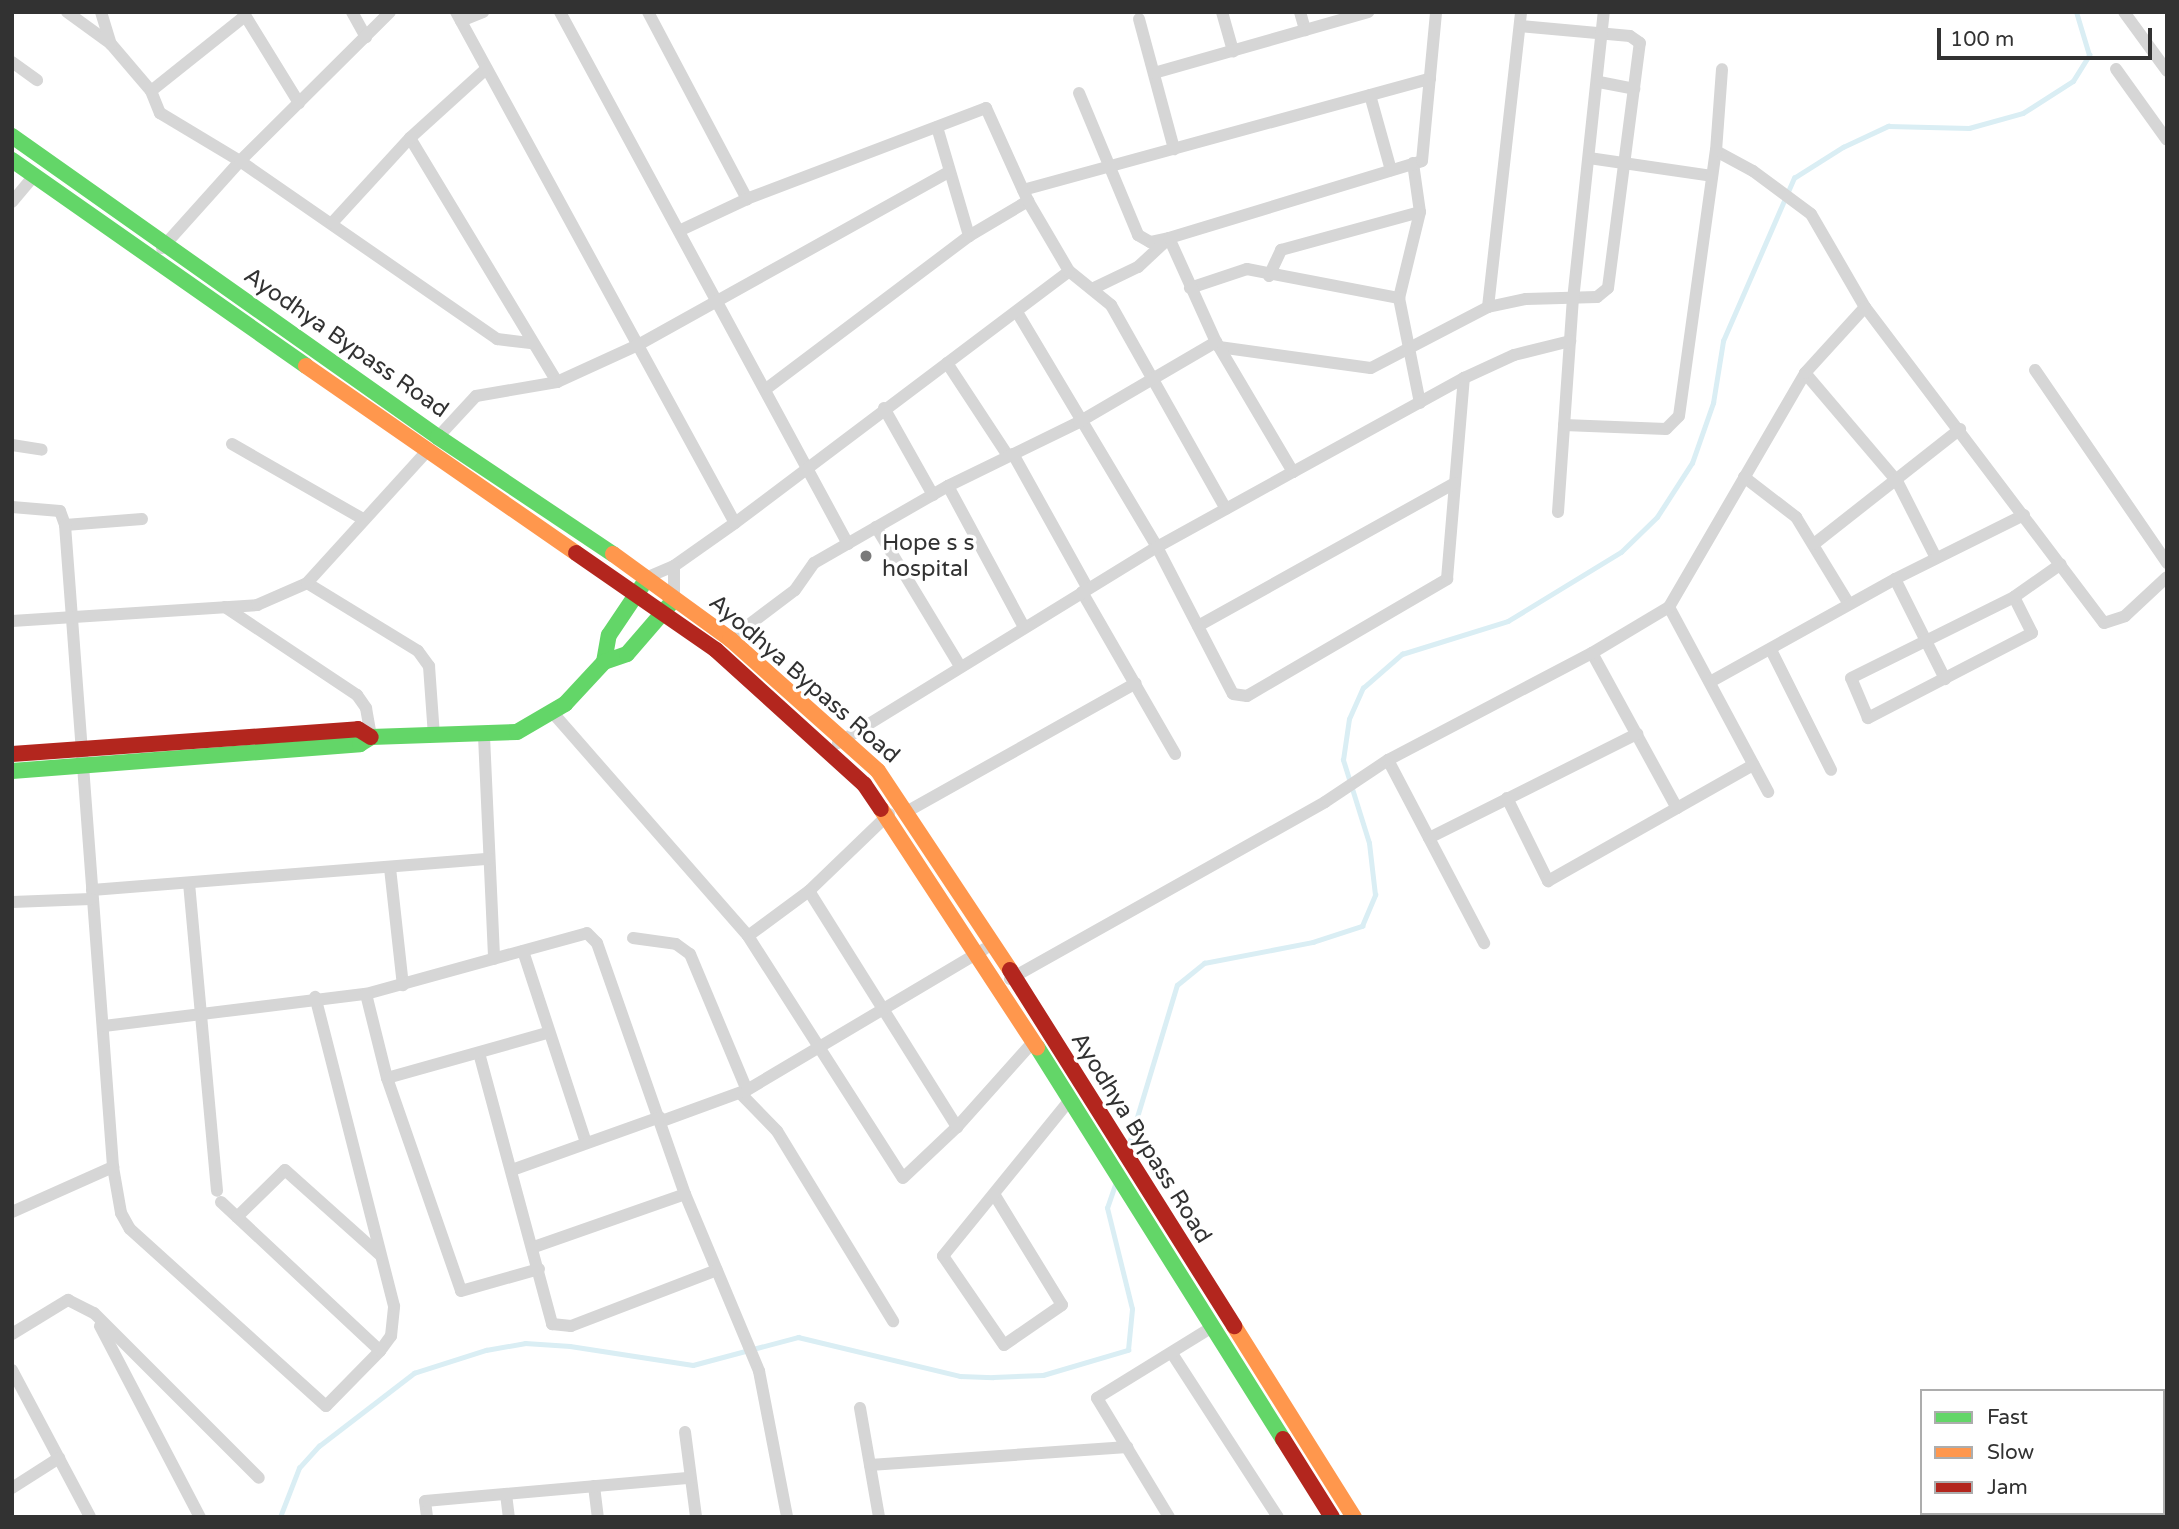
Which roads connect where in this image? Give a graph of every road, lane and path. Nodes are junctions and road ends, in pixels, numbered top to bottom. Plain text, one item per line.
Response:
1 (67, 12) edge
2 (101, 12) edge
3 (352, 12) edge
4 (390, 12) edge
5 (483, 12) edge
6 (560, 12) edge
7 (648, 12) edge
8 (1222, 12) edge
9 (1300, 12) edge
10 (1368, 12) edge
11 (1436, 12) edge
12 (1521, 12) edge
13 (1604, 12) edge
14 (2124, 12) edge
15 (244, 14) edge
16 (459, 17) edge
17 (1139, 19) dead end
18 (1520, 26) junction
19 (1305, 30) junction
20 (1602, 34) junction
21 (366, 37) junction
22 (111, 44) junction
23 (1233, 51) junction
24 (12, 62) edge
25 (486, 69) junction
26 (1722, 69) dead end
27 (2116, 69) dead end
28 (2167, 71) edge
29 (1154, 74) junction
30 (1430, 79) junction
31 (37, 80) dead end
32 (1599, 82) junction
33 (1634, 89) junction
34 (151, 91) junction
35 (1079, 93) dead end
36 (1370, 95) junction
37 (299, 103) junction
38 (937, 127) junction
39 (12, 136) edge
40 (410, 138) junction
41 (2167, 140) edge
42 (1174, 149) junction
43 (1716, 151) junction
44 (1589, 158) junction
45 (12, 160) edge
46 (240, 161) junction
47 (1413, 163) junction
48 (1624, 164) junction
49 (1111, 166) junction
50 (1391, 170) junction
51 (949, 172) junction
52 (34, 176) junction
53 (1712, 176) junction
54 (1025, 196) junction
55 (747, 199) junction
56 (12, 202) edge
57 (1420, 212) junction
58 (332, 223) junction
59 (679, 231) junction
60 (969, 236) junction
61 (165, 243) junction
62 (1163, 243) junction
63 (154, 259) junction
64 (1069, 271) junction
65 (1269, 276) junction
66 (1190, 288) junction
67 (1092, 289) junction
68 (1399, 298) junction
69 (1573, 300) junction
70 (718, 304) junction
71 (1488, 307) junction
72 (1866, 307) junction
73 (1017, 313) junction
74 (1570, 341) junction
75 (531, 343) junction
76 (1217, 344) junction
77 (638, 345) junction
78 (1409, 351) junction
79 (947, 363) junction
80 (2035, 370) dead end
81 (1805, 373) junction
82 (1464, 378) junction
83 (1150, 379) junction
84 (557, 382) junction
85 (766, 390) junction
86 (1420, 403) junction
87 (884, 408) junction
88 (1079, 422) junction
89 (1564, 425) junction
90 (1960, 429) junction
91 (439, 436) junction
92 (232, 444) dead end
93 (12, 445) edge
94 (42, 450) dead end
95 (427, 451) junction
96 (1011, 455) junction
97 (808, 470) junction
98 (1293, 472) junction
99 (1744, 477) junction
100 (1897, 481) junction
101 (1455, 483) junction
102 (948, 486) junction
103 (933, 495) junction
104 (12, 507) edge
105 (1226, 509) junction
106 (1558, 512) dead end
107 (2024, 515) junction
108 (362, 518) junction
109 (142, 519) dead end
110 (736, 523) junction
111 (65, 525) junction
112 (876, 527) junction
113 (848, 544) junction
114 (1814, 544) junction
115 (1157, 547) junction
116 (1936, 558) junction
117 (2167, 563) edge
118 (2061, 564) junction
119 (674, 566) junction
120 (648, 577) junction
121 (2167, 578) edge
122 (1895, 579) junction
123 (307, 583) junction
124 (1085, 590) junction
125 (638, 592) junction
126 (2014, 597) junction
127 (674, 598) junction
128 (1849, 604) junction
129 (225, 606) junction
130 (1669, 607) junction
131 (664, 612) junction
132 (74, 616) junction
133 (12, 621) edge
134 (1198, 626) junction
135 (1024, 627) junction
136 (730, 639) junction
137 (1926, 644) junction
138 (1770, 650) junction
139 (1592, 653) junction
140 (604, 662) junction
141 (960, 666) junction
142 (1945, 680) junction
143 (1710, 682) junction
144 (1136, 683) junction
145 (553, 712) junction
146 (1637, 734) junction
147 (433, 736) junction
148 (484, 736) junction
149 (371, 737) junction
150 (842, 737) junction
151 (830, 751) junction
152 (12, 754) edge
153 (1175, 754) dead end
154 (81, 757) junction
155 (1388, 760) junction
156 (1753, 765) junction
157 (1831, 770) dead end
158 (12, 771) edge
159 (1768, 792) dead end
160 (1507, 798) junction
161 (1677, 808) junction
162 (908, 811) junction
163 (889, 814) junction
164 (1429, 838) junction
165 (489, 859) junction
166 (390, 868) junction
167 (189, 883) junction
168 (809, 891) junction
169 (92, 894) junction
170 (12, 902) edge
171 (748, 936) junction
172 (633, 938) dead end
173 (993, 943) junction
174 (1484, 943) dead end
175 (523, 951) junction
176 (977, 953) junction
177 (494, 959) junction
178 (1014, 976) junction
179 (403, 985) junction
180 (998, 986) junction
181 (366, 995) junction
182 (315, 998) junction
183 (885, 1008) junction
184 (200, 1014) junction
185 (104, 1026) junction
186 (547, 1033) junction
187 (1033, 1042) junction
188 (820, 1049) junction
189 (479, 1053) junction
190 (387, 1078) junction
191 (743, 1091) junction
192 (1070, 1100) junction
193 (661, 1119) junction
194 (1095, 1123) junction
195 (957, 1127) junction
196 (586, 1143) junction
197 (113, 1167) junction
198 (512, 1170) junction
199 (685, 1194) junction
200 (994, 1194) junction
201 (12, 1198) edge
202 (1148, 1205) junction
203 (13, 1212) edge
204 (237, 1217) junction
205 (534, 1247) junction
206 (380, 1255) junction
207 (540, 1269) junction
208 (717, 1270) junction
209 (94, 1314) junction
210 (893, 1321) dead end
211 (1214, 1326) junction
212 (12, 1334) edge
213 (380, 1351) junction
214 (1173, 1355) junction
215 (12, 1370) edge
216 (860, 1408) dead end
217 (685, 1432) dead end
218 (1128, 1447) junction
219 (59, 1458) junction
220 (870, 1465) junction
221 (259, 1478) dead end
222 (690, 1478) junction
223 (594, 1486) junction
224 (12, 1488) edge
225 (506, 1494) junction
226 (90, 1517) edge
227 (200, 1517) edge
228 (427, 1517) edge
229 (509, 1517) edge
230 (598, 1517) edge
231 (696, 1517) edge
232 (787, 1517) edge
233 (879, 1517) edge
234 (1169, 1517) edge
235 (1278, 1517) edge
236 (1332, 1517) edge
237 (1354, 1517) edge

1 - 22 street
2 - 22 street
3 - 21 street
4 - 21 street
5 - 16 street
6 - 59 street
7 - 55 street
8 - 23 street
9 - 19 street
10 - 19 street
11 - 30 street
12 - 18 street
13 - 20 street
14 - 28 street
15 - 34 street
15 - 37 street
16 - 25 street
17 - 29 street
18 - 20 street
18 - 71 street
19 - 23 street
20 - 32 street
20 - 33 street
21 - 37 street
22 - 34 street
23 - 29 street
24 - 31 street
25 - 40 street
25 - 77 street
26 - 43 street
27 - 41 street
29 - 42 street
30 - 36 street
30 - 47 street
32 - 33 street
32 - 44 street
33 - 48 street
34 - 46 street
35 - 49 street
36 - 42 street
36 - 50 street
37 - 46 street
38 - 51 street
38 - 54 street
38 - 55 street
39 - 61 main road, Ayodhya Bypass Road
40 - 58 street
40 - 75 street
42 - 49 street
43 - 53 street
43 - 72 street
44 - 48 street
44 - 69 street
45 - 52 main road, Ayodhya Bypass Road
46 - 58 street
46 - 61 street
47 - 50 street
47 - 57 street
48 - 53 street
48 - 69 street
49 - 54 street
49 - 62 street
50 - 62 street
51 - 60 street
51 - 70 street
52 - 56 street
52 - 63 main road, Ayodhya Bypass Road
53 - 89 street
54 - 60 street
54 - 64 street
55 - 59 street
57 - 65 street
57 - 68 street
58 - 75 street
59 - 70 street
60 - 85 street
61 - 63 street
61 - 91 main road, Ayodhya Bypass Road
62 - 66 street
62 - 67 street
63 - 95 main road, Ayodhya Bypass Road
64 - 67 street
64 - 73 street
65 - 66 street
65 - 68 street
66 - 76 street
67 - 83 street
68 - 78 street
69 - 71 street
69 - 74 street
70 - 77 street
70 - 85 street
71 - 78 street
72 - 81 street
72 - 90 street
73 - 79 street
73 - 88 street
74 - 82 street
74 - 89 street
75 - 84 street
76 - 78 street
76 - 83 street
76 - 98 street
77 - 84 street
77 - 110 street
78 - 86 street
79 - 87 street
79 - 96 street
80 - 117 street
81 - 99 street
81 - 100 street
82 - 86 street
82 - 101 street
83 - 88 street
83 - 105 street
84 - 91 street
85 - 97 street
86 - 98 street
87 - 97 street
87 - 103 street
88 - 96 street
88 - 115 street
89 - 106 street
90 - 100 street
90 - 107 street
91 - 120 main road, Ayodhya Bypass Road
92 - 108 street
93 - 94 street
95 - 108 street
95 - 125 main road, Ayodhya Bypass Road
96 - 102 street
96 - 124 street
97 - 110 street
97 - 113 street
98 - 105 street
99 - 114 street
99 - 130 street
100 - 114 street
100 - 116 street
101 - 134 street
101 - 134 street
102 - 103 street
102 - 135 street
103 - 112 street
104 - 111 street
105 - 115 street
107 - 116 street
107 - 118 street
108 - 123 street
109 - 111 street
110 - 119 street
111 - 132 street
112 - 113 street
112 - 141 street
113 - 136 street
114 - 128 street
115 - 124 street
115 - 134 street
116 - 122 street
118 - 121 street
118 - 126 street
119 - 120 street
119 - 127 street
120 - 125 main road
120 - 127 main road, Ayodhya Bypass Road
122 - 128 street
122 - 137 street
123 - 129 street
123 - 147 street
124 - 135 street
124 - 144 street
125 - 131 main road, Ayodhya Bypass Road
125 - 140 main road
126 - 137 street
126 - 142 street
127 - 131 main road
127 - 136 main road, Ayodhya Bypass Road
128 - 138 street
129 - 132 street
129 - 149 street
130 - 139 street
130 - 143 street
131 - 140 main road
131 - 151 main road, Ayodhya Bypass Road
132 - 133 street
132 - 154 street
135 - 141 street
136 - 150 main road, Ayodhya Bypass Road
137 - 142 street
137 - 142 street
138 - 143 street
138 - 157 street
139 - 146 street
139 - 155 street
140 - 145 main road
141 - 150 street
143 - 156 street
144 - 153 street
144 - 162 street
145 - 148 main road
145 - 171 street
146 - 160 street
146 - 161 street
147 - 148 main road
147 - 149 main road
148 - 165 street
149 - 154 main road
150 - 151 street
150 - 162 main road, Ayodhya Bypass Road
151 - 163 main road, Ayodhya Bypass Road
152 - 154 main road
154 - 158 main road
154 - 169 street
155 - 164 street
155 - 178 street
156 - 159 street
156 - 161 street
160 - 161 street
160 - 164 street
162 - 173 main road, Ayodhya Bypass Road
163 - 168 street
163 - 176 main road, Ayodhya Bypass Road
164 - 174 street
165 - 166 street
165 - 177 street
166 - 167 street
166 - 179 street
167 - 169 street
167 - 184 street
168 - 171 street
168 - 183 street
169 - 170 street
169 - 185 street
171 - 188 street
172 - 191 street
173 - 176 street
173 - 178 main road, Ayodhya Bypass Road
175 - 177 street
175 - 186 street
175 - 193 street
176 - 180 main road, Ayodhya Bypass Road
176 - 183 street
177 - 179 street
178 - 180 street
178 - 194 main road, Ayodhya Bypass Road
179 - 181 street
180 - 187 main road, Ayodhya Bypass Road
181 - 182 street
181 - 190 street
182 - 184 street
182 - 206 street
183 - 188 street
183 - 195 street
184 - 185 street
184 - 204 street
185 - 197 street
186 - 189 street
186 - 196 street
187 - 192 main road, Ayodhya Bypass Road
187 - 195 street
188 - 191 street
188 - 195 street
189 - 190 street
189 - 198 street
190 - 207 street
191 - 193 street
191 - 210 street
192 - 194 main road, Ayodhya Bypass Road
192 - 200 street
193 - 196 street
193 - 199 street
194 - 202 main road, Ayodhya Bypass Road
196 - 198 street
197 - 203 street
197 - 213 street
198 - 205 street
199 - 205 street
199 - 208 street
200 - 200 street
201 - 203 street
202 - 211 main road, Ayodhya Bypass Road
202 - 237 main road, Ayodhya Bypass Road
204 - 206 street
204 - 213 street
205 - 207 street
206 - 213 street
207 - 208 street
208 - 232 street
209 - 212 street
209 - 221 street
209 - 227 street
211 - 214 street
211 - 236 main road, Ayodhya Bypass Road
214 - 218 street
214 - 235 street
215 - 219 street
216 - 220 street
217 - 222 street
218 - 220 street
218 - 234 street
219 - 224 street
219 - 226 street
220 - 233 street
222 - 223 street
222 - 231 street
223 - 225 street
223 - 230 street
225 - 228 street
225 - 229 street

